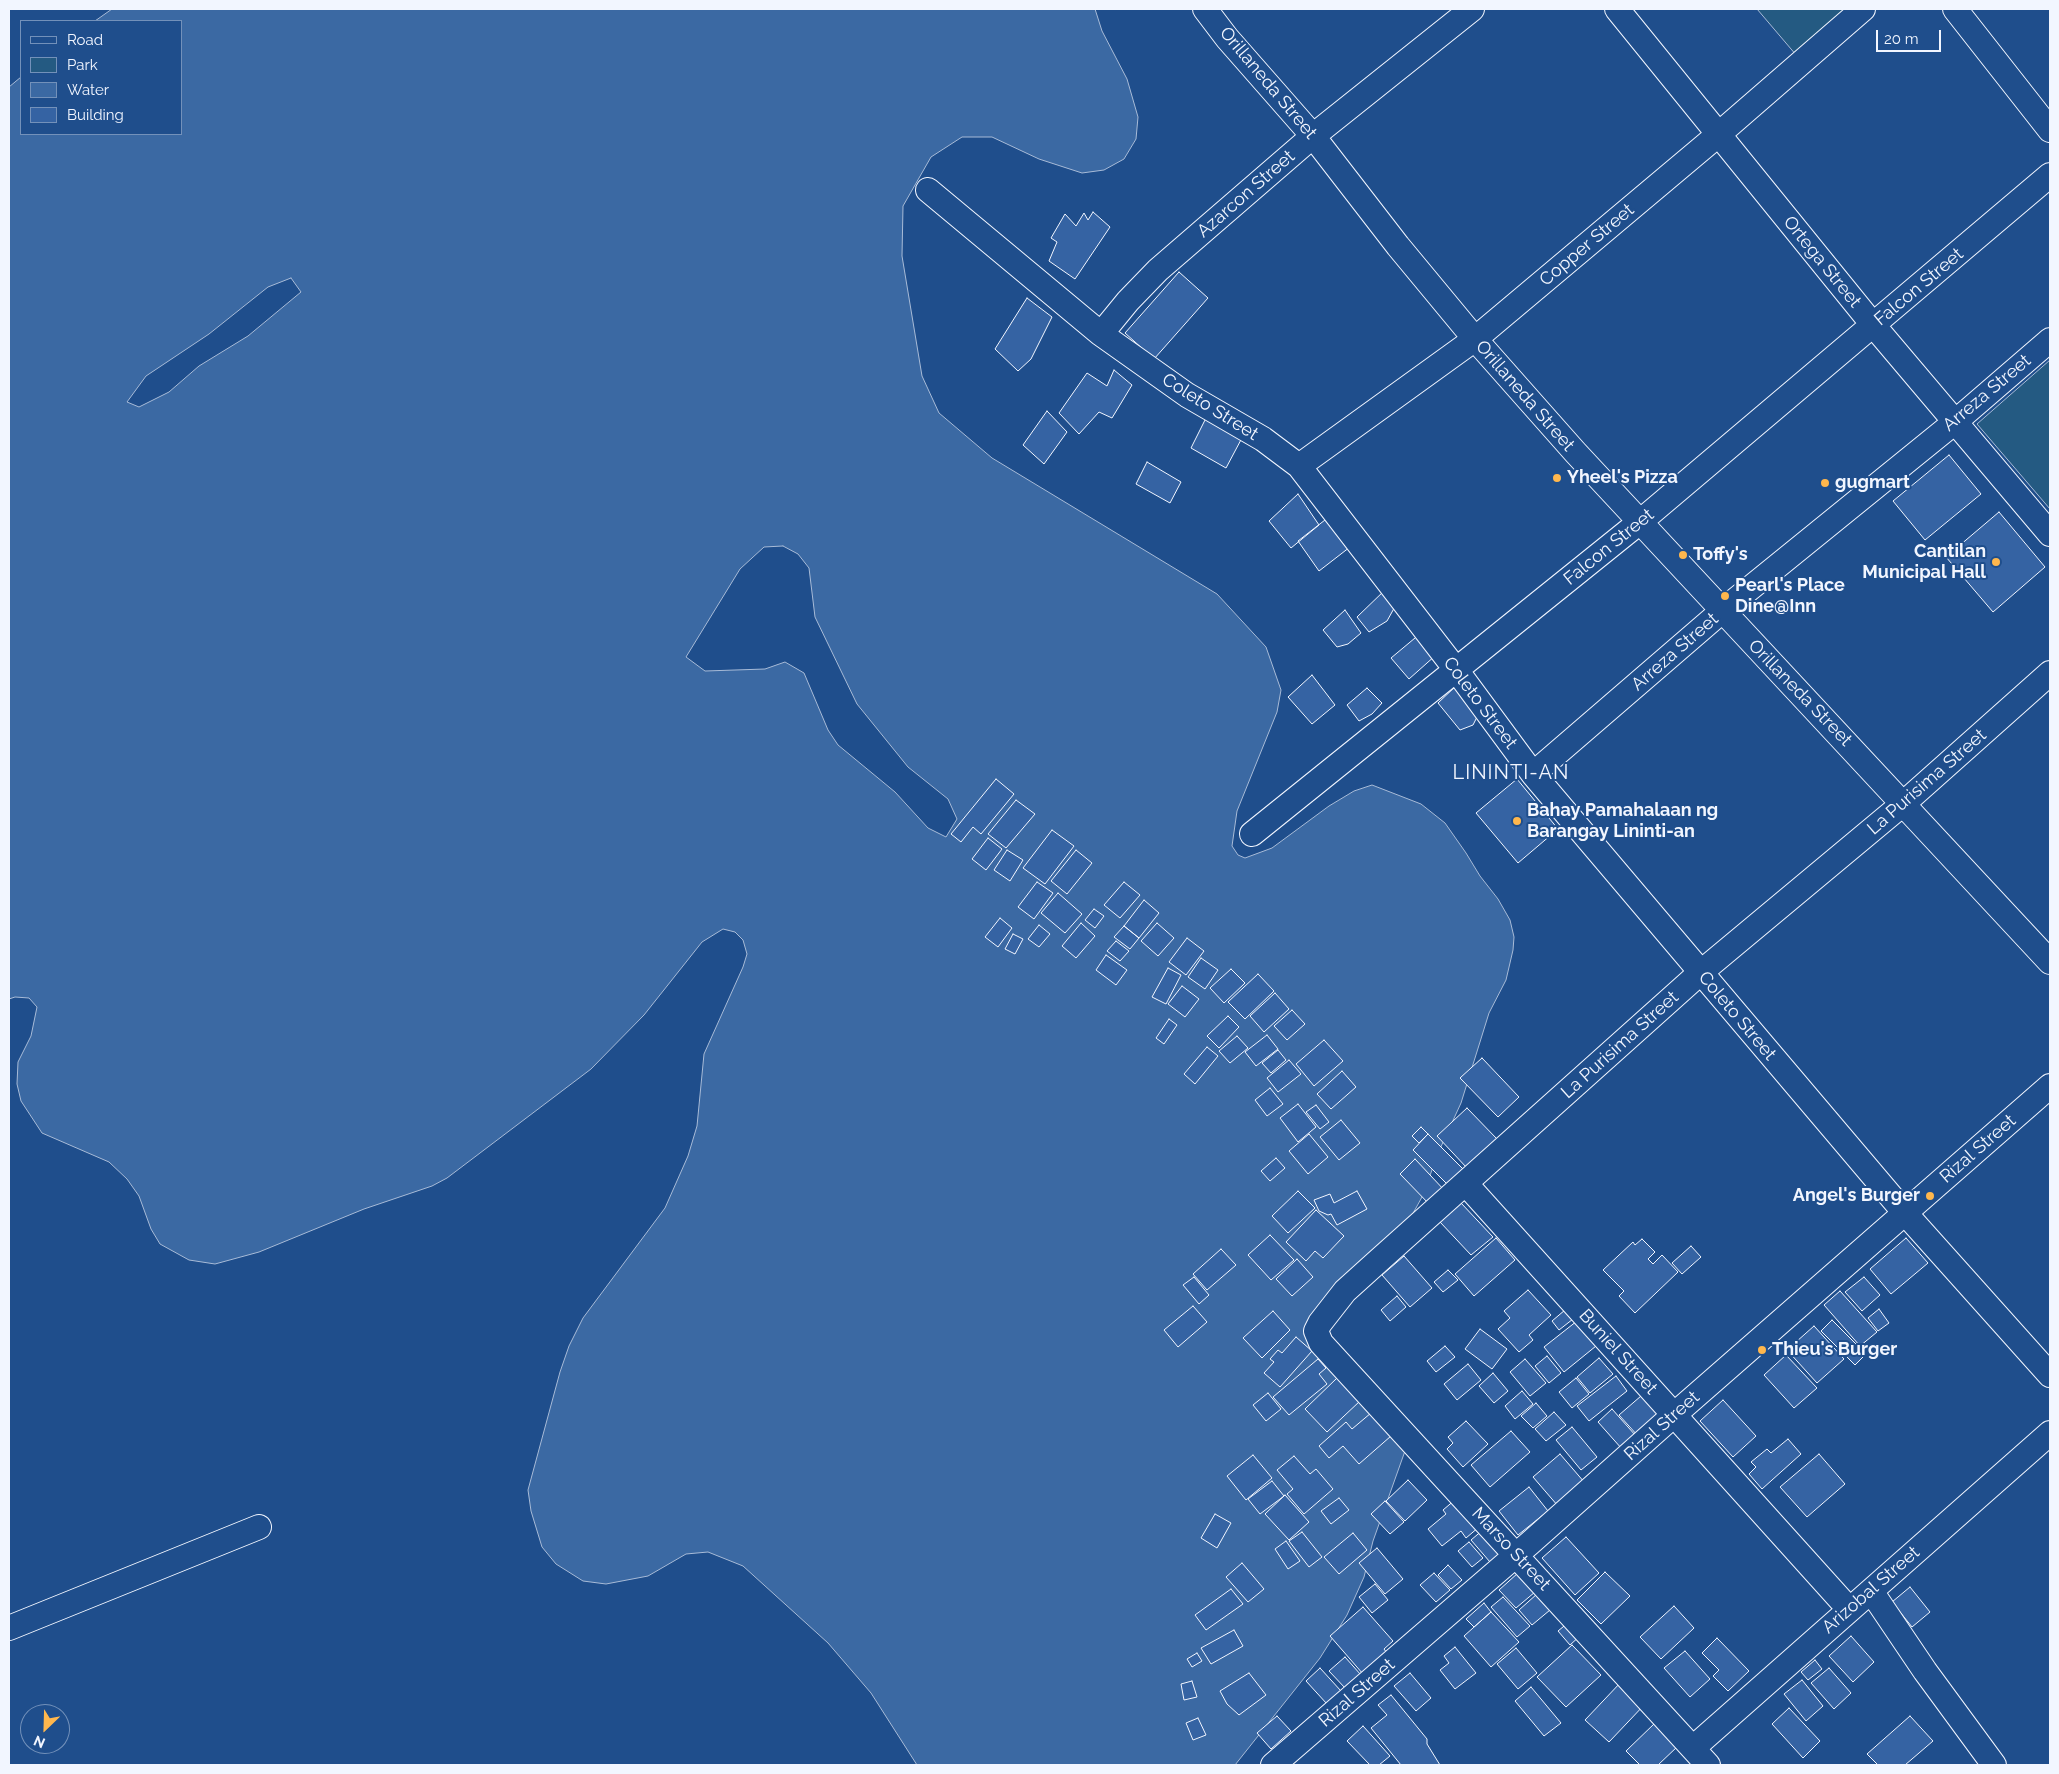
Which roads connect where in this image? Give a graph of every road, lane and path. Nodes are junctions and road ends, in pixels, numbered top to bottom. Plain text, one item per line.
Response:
1 (1205, 9) edge
2 (1472, 9) edge
3 (1617, 9) edge
4 (1863, 9) edge
5 (1955, 9) edge
6 (2050, 130) edge
7 (1719, 134) junction
8 (1313, 136) junction
9 (2050, 175) edge
10 (928, 190) dead end
11 (1874, 326) junction
12 (1101, 334) junction
13 (1475, 339) junction
14 (2050, 340) edge
15 (1955, 422) junction
16 (1299, 466) junction
17 (1640, 521) junction
18 (2050, 534) edge
19 (1722, 611) junction
20 (1457, 671) junction
21 (2050, 674) edge
22 (1533, 774) junction
23 (1904, 803) junction
24 (1252, 834) dead end
25 (2050, 962) edge
26 (1700, 973) junction
27 (2050, 1086) edge
28 (1466, 1184) junction
29 (1905, 1213) junction
30 (1316, 1331) joint
31 (2050, 1375) edge
32 (1674, 1414) junction
33 (2050, 1433) edge
34 (259, 1527) dead end
35 (1517, 1555) junction
36 (1871, 1591) junction
37 (1849, 1610) junction
38 (9, 1628) edge
39 (1700, 1757) edge
40 (1273, 1765) edge
41 (1994, 1765) edge

1 - 8 street, Orillaneda Street
2 - 8 street, Azarcon Street
3 - 7 street, Ortega Street
4 - 7 street, Copper Street
5 - 6 street
7 - 11 street, Ortega Street
7 - 13 street, Copper Street
8 - 12 street, Azarcon Street
8 - 13 street, Orillaneda Street
9 - 11 street, Falcon Street
10 - 12 street, Coleto Street
11 - 15 street, Ortega Street
11 - 17 street, Falcon Street
12 - 16 street, Coleto Street
13 - 16 street, Copper Street
13 - 17 street, Orillaneda Street
14 - 15 street, Arreza Street
15 - 18 street, Ortega Street
15 - 19 street, Arreza Street
16 - 20 street, Coleto Street
17 - 19 street, Orillaneda Street
17 - 20 street, Falcon Street
19 - 22 street, Arreza Street
19 - 23 street, Orillaneda Street
20 - 22 street, Coleto Street
20 - 24 street, Falcon Street
21 - 23 street, La Purisima Street
22 - 26 street, Coleto Street
23 - 25 street, Orillaneda Street
23 - 26 street, La Purisima Street
26 - 28 street, La Purisima Street
26 - 29 street, Coleto Street
27 - 29 street, Rizal Street
28 - 30 street, La Purisima Street
28 - 32 street, Buniel Street
29 - 31 street, Coleto Street
29 - 32 street, Rizal Street
30 - 35 street, Marso Street
32 - 35 street, Rizal Street
32 - 37 street, Buniel Street
33 - 36 street, Arizobal Street
34 - 38 street
35 - 39 street, Marso Street
35 - 40 street, Rizal Street
36 - 37 street, Arizobal Street
36 - 41 street
37 - 39 street, Arizobal Street

